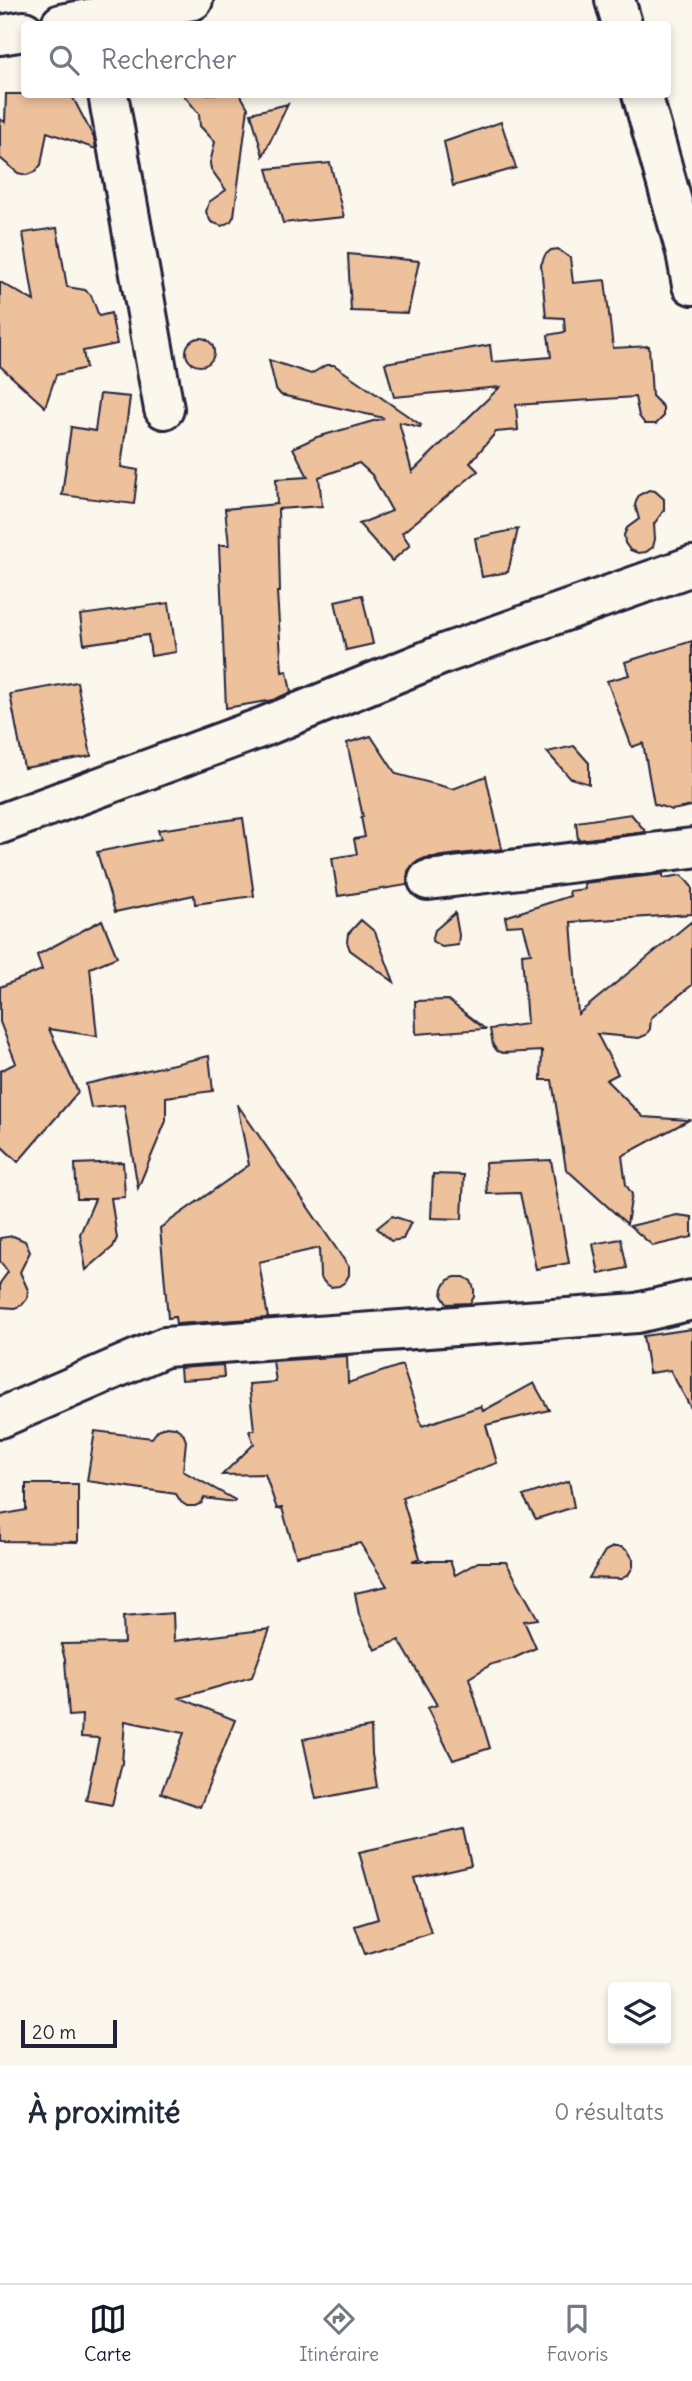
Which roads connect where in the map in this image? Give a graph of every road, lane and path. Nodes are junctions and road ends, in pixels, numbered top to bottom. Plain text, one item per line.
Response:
1 (193, 0) edge
2 (615, 0) edge
3 (86, 17) edge
4 (621, 21) edge
5 (21, 32) edge
6 (0, 35) edge
7 (109, 98) edge
8 (643, 98) edge
9 (692, 285) edge
10 (164, 409) dead end
11 (692, 566) edge
12 (0, 824) edge
13 (692, 848) edge
14 (428, 880) dead end
15 (692, 1300) edge
16 (0, 1418) edge

1 - 3 street
2 - 4 street
5 - 6 street
7 - 10 street
8 - 9 street
11 - 12 street
13 - 14 street
15 - 16 street

